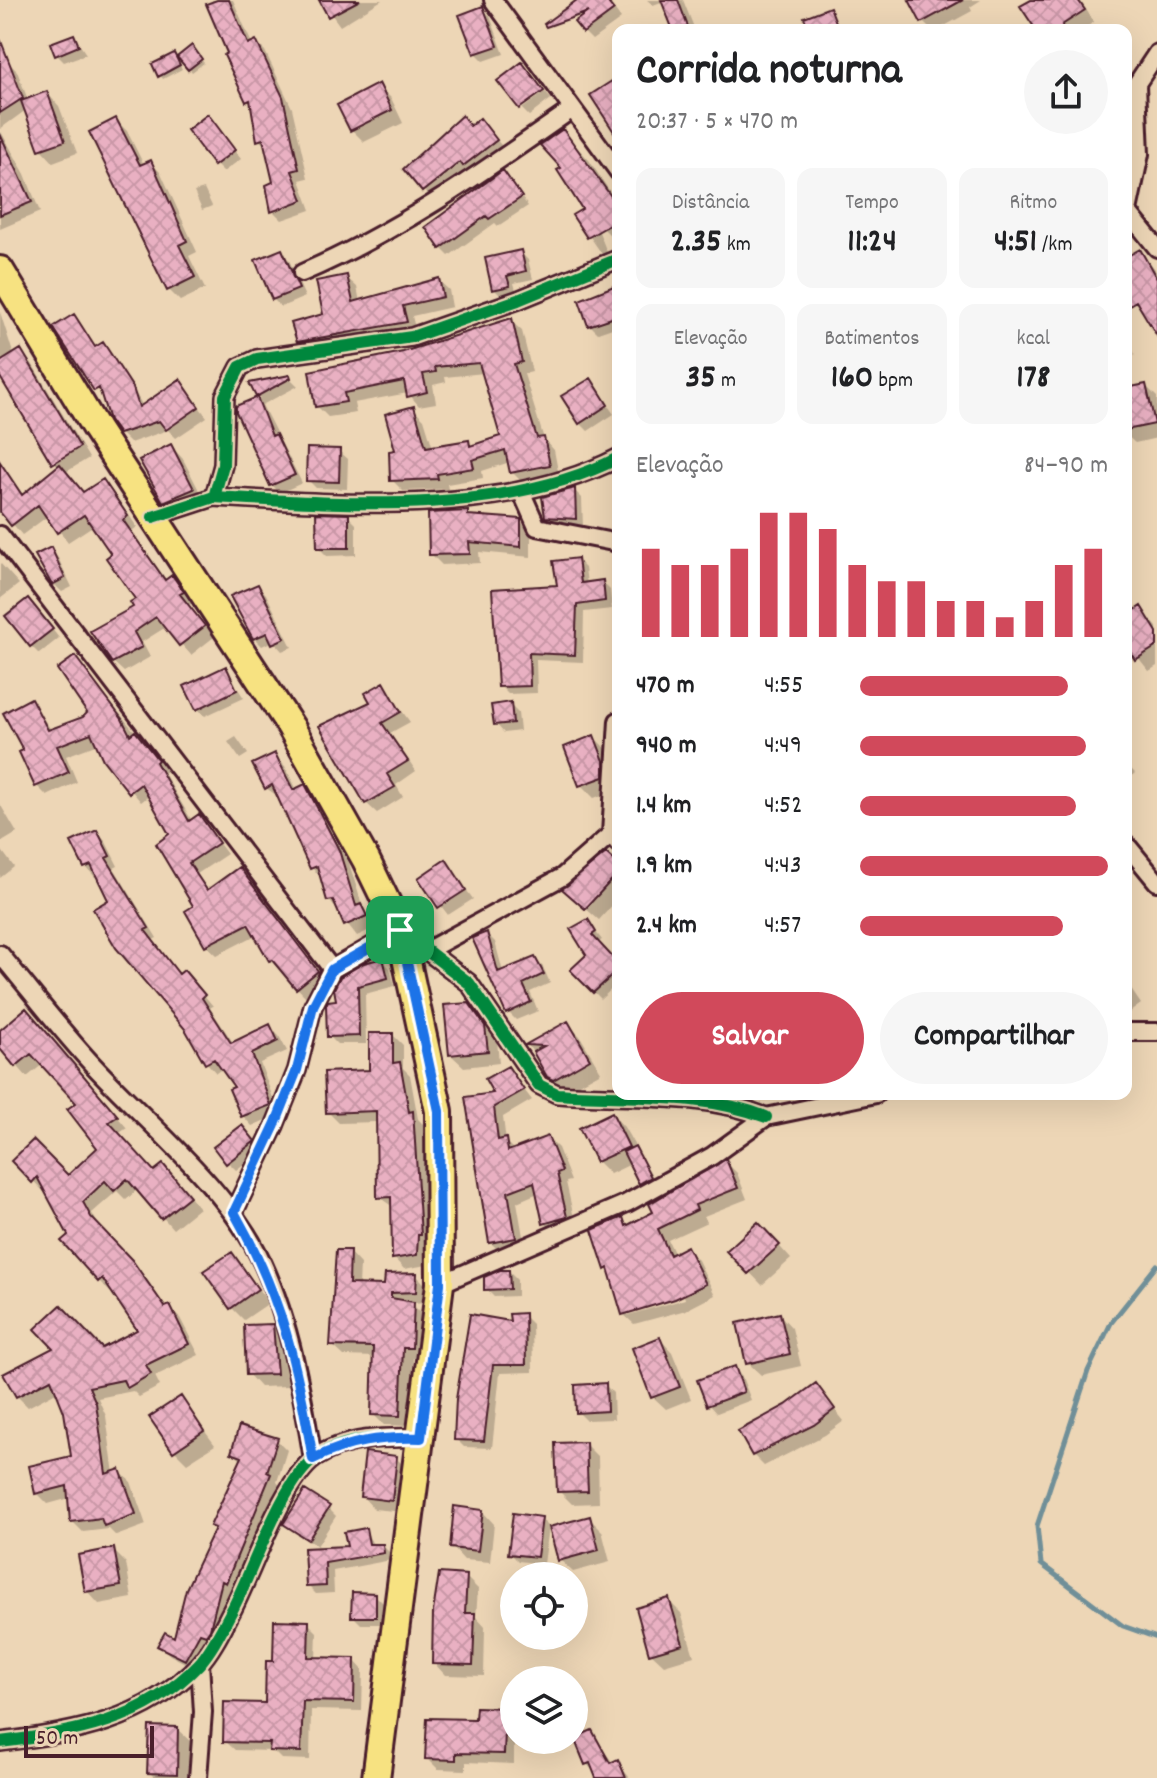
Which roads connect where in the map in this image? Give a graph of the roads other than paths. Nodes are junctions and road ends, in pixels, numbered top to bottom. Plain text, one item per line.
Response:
1 (493, 0) edge
2 (1157, 53) edge
3 (1137, 85) junction
4 (1132, 92) edge
5 (571, 110) junction
6 (612, 163) edge
7 (1132, 195) edge
8 (1132, 220) edge
9 (1157, 248) edge
10 (612, 261) edge
11 (0, 270) edge
12 (302, 273) dead end
13 (612, 461) edge
14 (521, 491) junction
15 (214, 497) junction
16 (153, 517) junction
17 (0, 535) edge
18 (612, 542) edge
19 (612, 840) edge
20 (1132, 851) edge
21 (1157, 882) edge
22 (400, 930) junction
23 (428, 950) junction
24 (0, 954) edge
25 (332, 969) junction
26 (1132, 1032) edge
27 (1157, 1032) edge
28 (612, 1097) edge
29 (661, 1100) edge
30 (847, 1100) edge
31 (766, 1117) junction
32 (234, 1212) junction
33 (440, 1284) junction
34 (421, 1438) junction
35 (313, 1459) junction
36 (200, 1663) junction
37 (0, 1742) edge
38 (198, 1778) edge
39 (376, 1778) edge

1 - 5 street
2 - 3 street
3 - 4 street
3 - 7 street
5 - 6 street
5 - 12 street
8 - 9 street
10 - 15 street
11 - 16 main road
13 - 14 street
14 - 15 street
14 - 18 street
15 - 16 street
16 - 22 main road
17 - 25 street
19 - 23 street
20 - 21 street
22 - 23 street
22 - 25 street
22 - 33 main road
23 - 28 street
24 - 32 street
25 - 32 street
26 - 27 street
29 - 31 street
30 - 31 street
31 - 33 street
32 - 35 street
33 - 34 main road
34 - 35 street
34 - 39 main road
35 - 36 street
36 - 37 street
36 - 38 street

